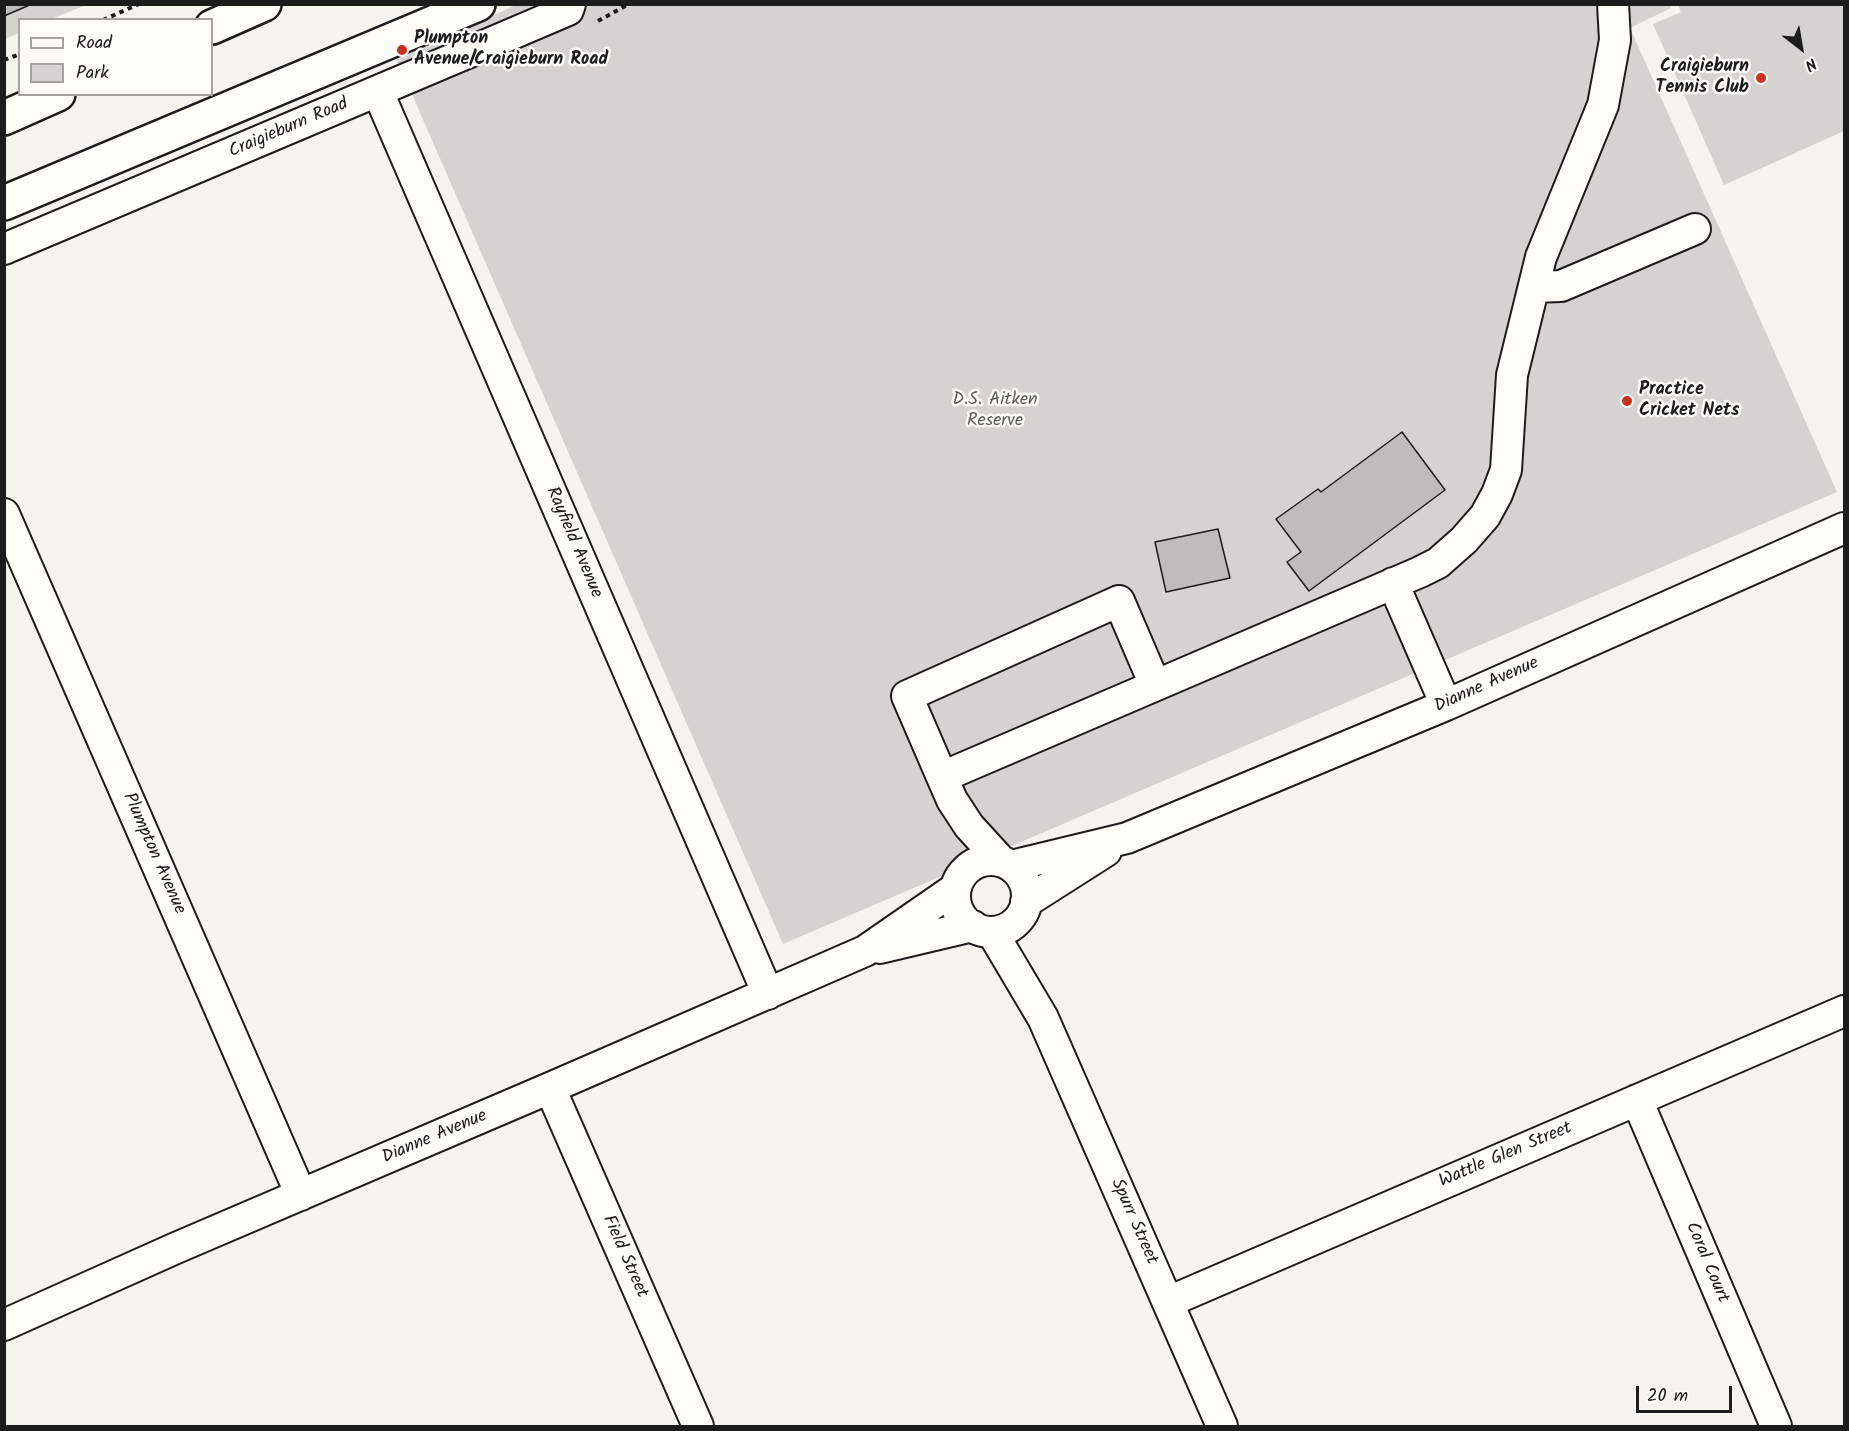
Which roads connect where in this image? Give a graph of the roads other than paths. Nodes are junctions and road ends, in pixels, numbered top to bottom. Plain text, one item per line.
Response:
1 (264, 4) edge
2 (478, 4) edge
3 (570, 4) edge
4 (1613, 4) edge
5 (213, 27) edge
6 (378, 92) junction
7 (54, 96) edge
8 (4, 118) edge
9 (4, 203) edge
10 (1695, 229) dead end
11 (4, 249) edge
12 (1534, 287) junction
13 (4, 514) edge
14 (1845, 528) edge
15 (1393, 583) junction
16 (1155, 685) junction
17 (1446, 705) junction
18 (947, 789) junction
19 (1127, 838) junction
20 (1006, 863) junction
21 (958, 882) junction
22 (1023, 910) junction
23 (982, 929) junction
24 (865, 951) junction
25 (768, 994) junction
26 (1845, 1011) edge
27 (1043, 1018) junction
28 (550, 1088) junction
29 (1637, 1100) junction
30 (301, 1195) junction
31 (1168, 1302) junction
32 (4, 1325) edge
33 (698, 1426) edge
34 (1222, 1426) edge
35 (1776, 1426) edge

1 - 5 main road
2 - 9 main road
3 - 6 street, Craigieburn Road
4 - 12 street
6 - 11 street, Craigieburn Road
6 - 25 street, Rayfield Avenue
7 - 8 main road
10 - 12 street
12 - 15 street
13 - 30 street, Plumpton Avenue
14 - 17 street, Dianne Avenue
15 - 16 street
15 - 17 street
16 - 18 street
16 - 18 street
17 - 19 street, Dianne Avenue
18 - 20 street
18 - 21 street
19 - 20 street, Dianne Avenue
19 - 22 street, Dianne Avenue
20 - 21 street
20 - 22 street
21 - 23 street
21 - 24 street, Dianne Avenue
22 - 23 street
22 - 27 street, Spurr Street
23 - 24 street, Dianne Avenue
23 - 27 street, Spurr Street
24 - 25 street, Dianne Avenue
25 - 28 street, Dianne Avenue
26 - 29 street, Wattle Glen Street
27 - 31 street, Spurr Street
28 - 30 street, Dianne Avenue
28 - 33 street, Field Street
29 - 31 street, Wattle Glen Street
29 - 35 street, Coral Court
30 - 32 street, Dianne Avenue
31 - 34 street, Spurr Street

